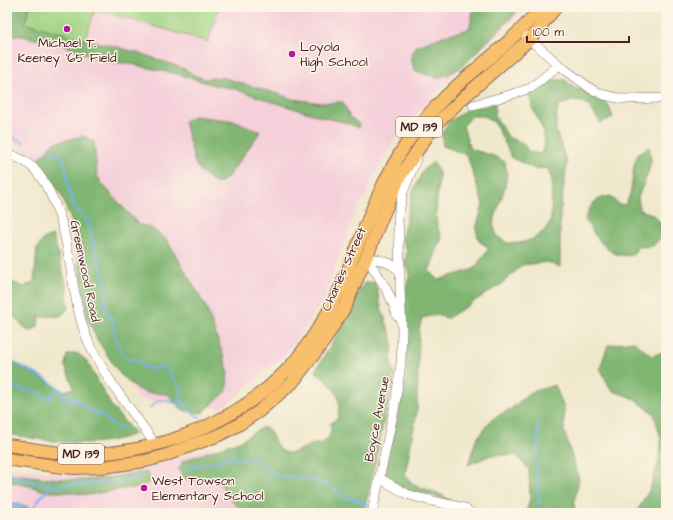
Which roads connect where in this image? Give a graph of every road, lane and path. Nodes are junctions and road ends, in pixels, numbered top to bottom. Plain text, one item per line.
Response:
1 (540, 7) edge
2 (556, 7) edge
3 (519, 30) junction
4 (530, 39) junction
5 (559, 65) junction
6 (666, 98) edge
7 (473, 105) dead end
8 (424, 139) junction
9 (7, 153) edge
10 (366, 257) junction
11 (400, 271) junction
12 (402, 329) junction
13 (7, 445) edge
14 (155, 445) junction
15 (7, 459) edge
16 (379, 478) junction
17 (372, 510) edge
18 (471, 513) edge

1 - 3 main road, Charles Street / MD 139
2 - 4 main road, Charles Street / MD 139
3 - 4 street
3 - 14 main road, Charles Street / MD 139
4 - 5 street
4 - 8 main road, Charles Street / MD 139
5 - 6 street
5 - 7 street
8 - 10 main road, Charles Street / MD 139
8 - 11 street, Boyce Avenue
9 - 14 street, Greenwood Road
10 - 11 street
10 - 12 street, Boyce Avenue
10 - 15 main road, Charles Street / MD 139
11 - 12 street, Boyce Avenue
12 - 16 street, Boyce Avenue
13 - 14 main road, Charles Street / MD 139
16 - 17 street, Boyce Avenue
16 - 18 street

